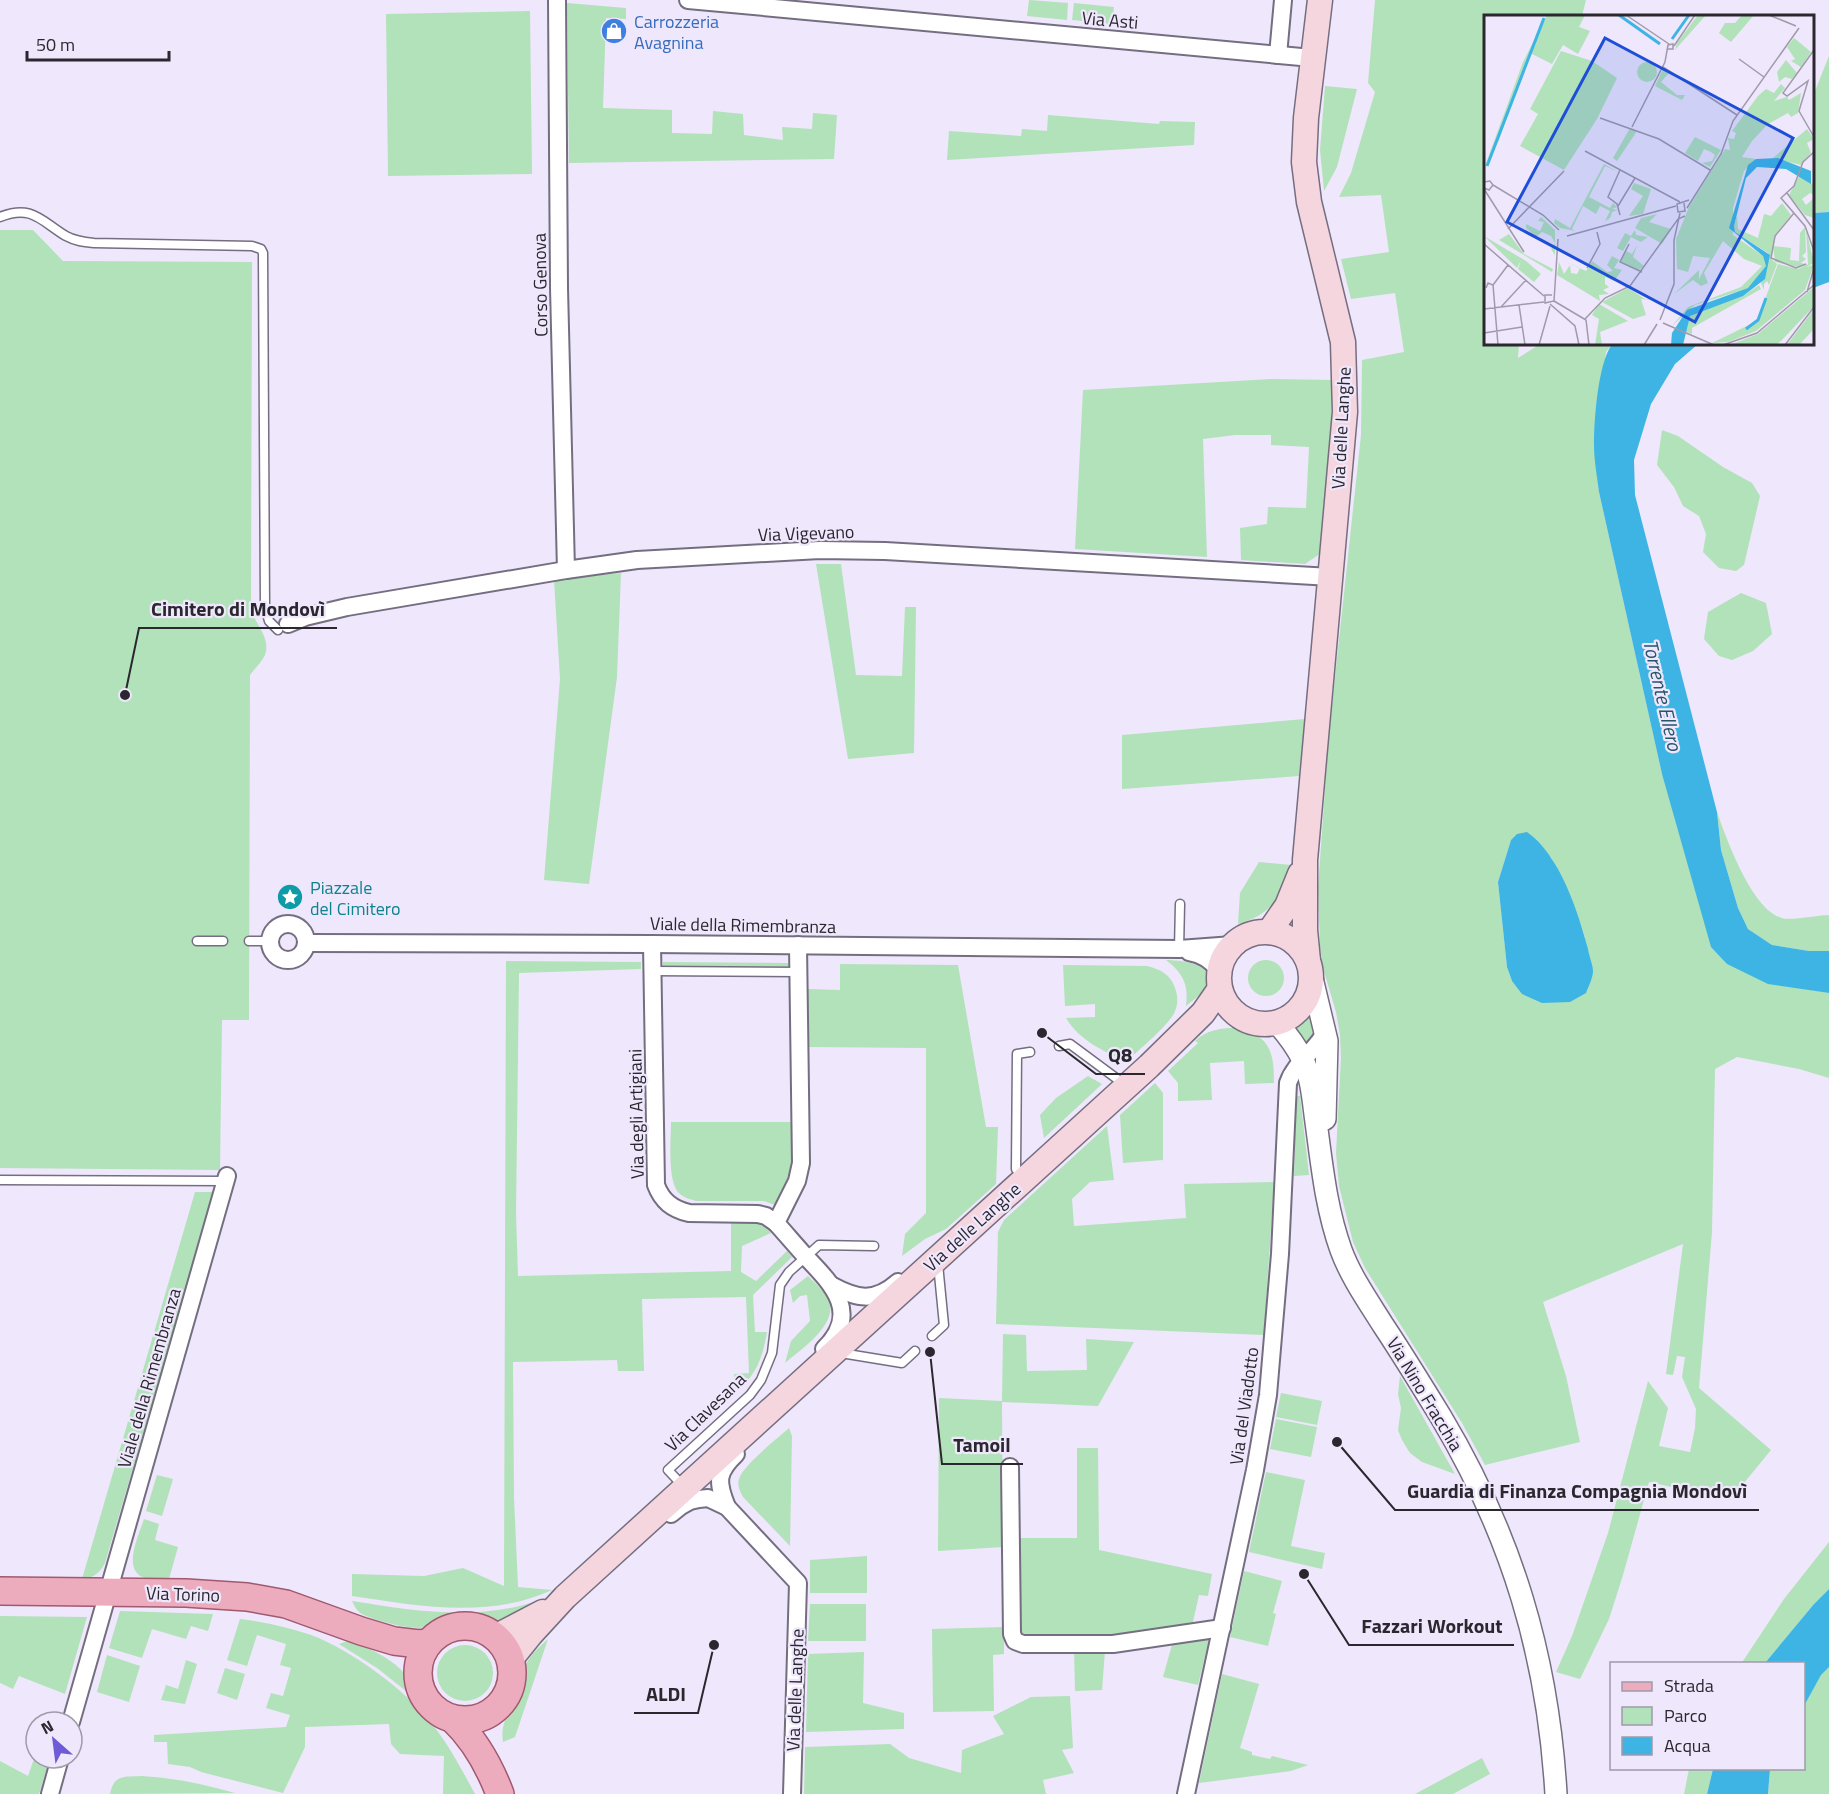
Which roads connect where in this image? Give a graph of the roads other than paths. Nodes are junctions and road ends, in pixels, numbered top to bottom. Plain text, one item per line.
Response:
1 (557, 0) edge
2 (688, 0) edge
3 (1283, 0) edge
4 (1320, 0) edge
5 (1278, 55) junction
6 (1312, 58) junction
7 (0, 217) edge
8 (566, 570) junction
9 (1331, 577) junction
10 (283, 627) joint
11 (1305, 860) junction
12 (1180, 904) dead end
13 (1269, 932) junction
14 (197, 941) dead end
15 (223, 941) dead end
16 (249, 941) dead end
17 (270, 941) junction
18 (307, 943) junction
19 (652, 944) junction
20 (798, 945) junction
21 (1233, 945) junction
22 (1179, 949) junction
23 (1310, 968) junction
24 (653, 971) junction
25 (798, 972) junction
26 (1219, 980) junction
27 (1235, 1013) junction
28 (1277, 1023) junction
29 (1326, 1031) junction
30 (1179, 1038) junction
31 (1059, 1046) dead end
32 (1030, 1052) dead end
33 (1303, 1060) junction
34 (1127, 1086) junction
35 (1323, 1173) junction
36 (227, 1178) joint
37 (1024, 1179) junction
38 (0, 1180) edge
39 (776, 1223) junction
40 (874, 1245) dead end
41 (806, 1257) junction
42 (933, 1262) junction
43 (831, 1285) junction
44 (932, 1336) dead end
45 (834, 1352) junction
46 (915, 1352) dead end
47 (810, 1374) junction
48 (764, 1415) junction
49 (1010, 1467) dead end
50 (685, 1487) junction
51 (727, 1506) junction
52 (627, 1540) junction
53 (0, 1592) edge
54 (109, 1592) junction
55 (565, 1597) junction
56 (1222, 1628) junction
57 (361, 1631) junction
58 (495, 1637) junction
59 (428, 1643) junction
60 (510, 1660) junction
61 (418, 1672) junction
62 (75, 1710) edge
63 (488, 1714) junction
64 (453, 1719) junction
65 (57, 1770) edge
66 (497, 1786) edge
67 (50, 1794) edge
68 (792, 1794) edge
69 (1186, 1794) edge
70 (1556, 1794) edge

1 - 8 street, Corso Genova
2 - 5 street, Via Asti
3 - 5 street
4 - 6 main road, Via delle Langhe
5 - 6 street, Via Asti
6 - 9 main road, Via delle Langhe
7 - 10 lane
8 - 9 street, Via Vigevano
8 - 10 street, Via Vigevano
9 - 11 main road, Via delle Langhe
11 - 13 main road, Via delle Langhe
11 - 23 main road, Via delle Langhe
12 - 22 lane
13 - 21 main road
13 - 23 main road
14 - 15 lane
16 - 17 lane
17 - 18 street
17 - 18 street
18 - 19 street, Viale della Rimembranza
19 - 20 street, Viale della Rimembranza
19 - 24 street, Via degli Artigiani
20 - 22 street, Viale della Rimembranza
20 - 25 street
21 - 22 street
21 - 26 main road, Via delle Langhe
22 - 26 street
23 - 28 main road, Via delle Langhe
23 - 29 street, Via Nino Fracchia
24 - 25 lane
24 - 39 street, Via degli Artigiani
25 - 39 street
26 - 27 main road
26 - 30 main road, Via delle Langhe
27 - 28 main road
27 - 30 main road, Via delle Langhe
28 - 33 street, Via Nino Fracchia
29 - 33 street, Via del Viadotto
29 - 35 street, Via Nino Fracchia
30 - 34 main road, Via delle Langhe
31 - 34 lane
32 - 37 lane
33 - 35 street, Via Nino Fracchia
33 - 56 street, Via del Viadotto
34 - 37 main road, Via delle Langhe
35 - 70 street, Via Nino Fracchia
36 - 38 lane
36 - 54 street, Viale della Rimembranza
37 - 42 main road, Via delle Langhe
39 - 41 street
40 - 41 lane, Via Clavesana
41 - 43 street
41 - 50 lane, Via Clavesana
42 - 43 street
42 - 44 lane
42 - 45 main road, Via delle Langhe
43 - 47 street
45 - 46 lane
45 - 47 main road, Via delle Langhe
47 - 48 main road, Via delle Langhe
48 - 50 main road, Via delle Langhe
48 - 51 street, Via delle Langhe
49 - 56 street
50 - 52 main road, Via delle Langhe
51 - 52 street, Via delle Langhe
51 - 68 street, Via delle Langhe
52 - 55 main road, Via delle Langhe
53 - 54 main road, Via Torino
54 - 57 main road, Via Torino
54 - 62 street, Viale della Rimembranza
55 - 58 main road, Via delle Langhe
55 - 60 main road, Via delle Langhe
56 - 69 street, Via del Viadotto
57 - 59 main road, Via Torino
57 - 61 main road, Via Torino
58 - 59 main road
58 - 60 main road
59 - 61 main road
60 - 63 main road
61 - 64 main road, Via Torino
63 - 64 main road
63 - 66 main road, Via Torino
64 - 66 main road, Via Torino
65 - 67 street

